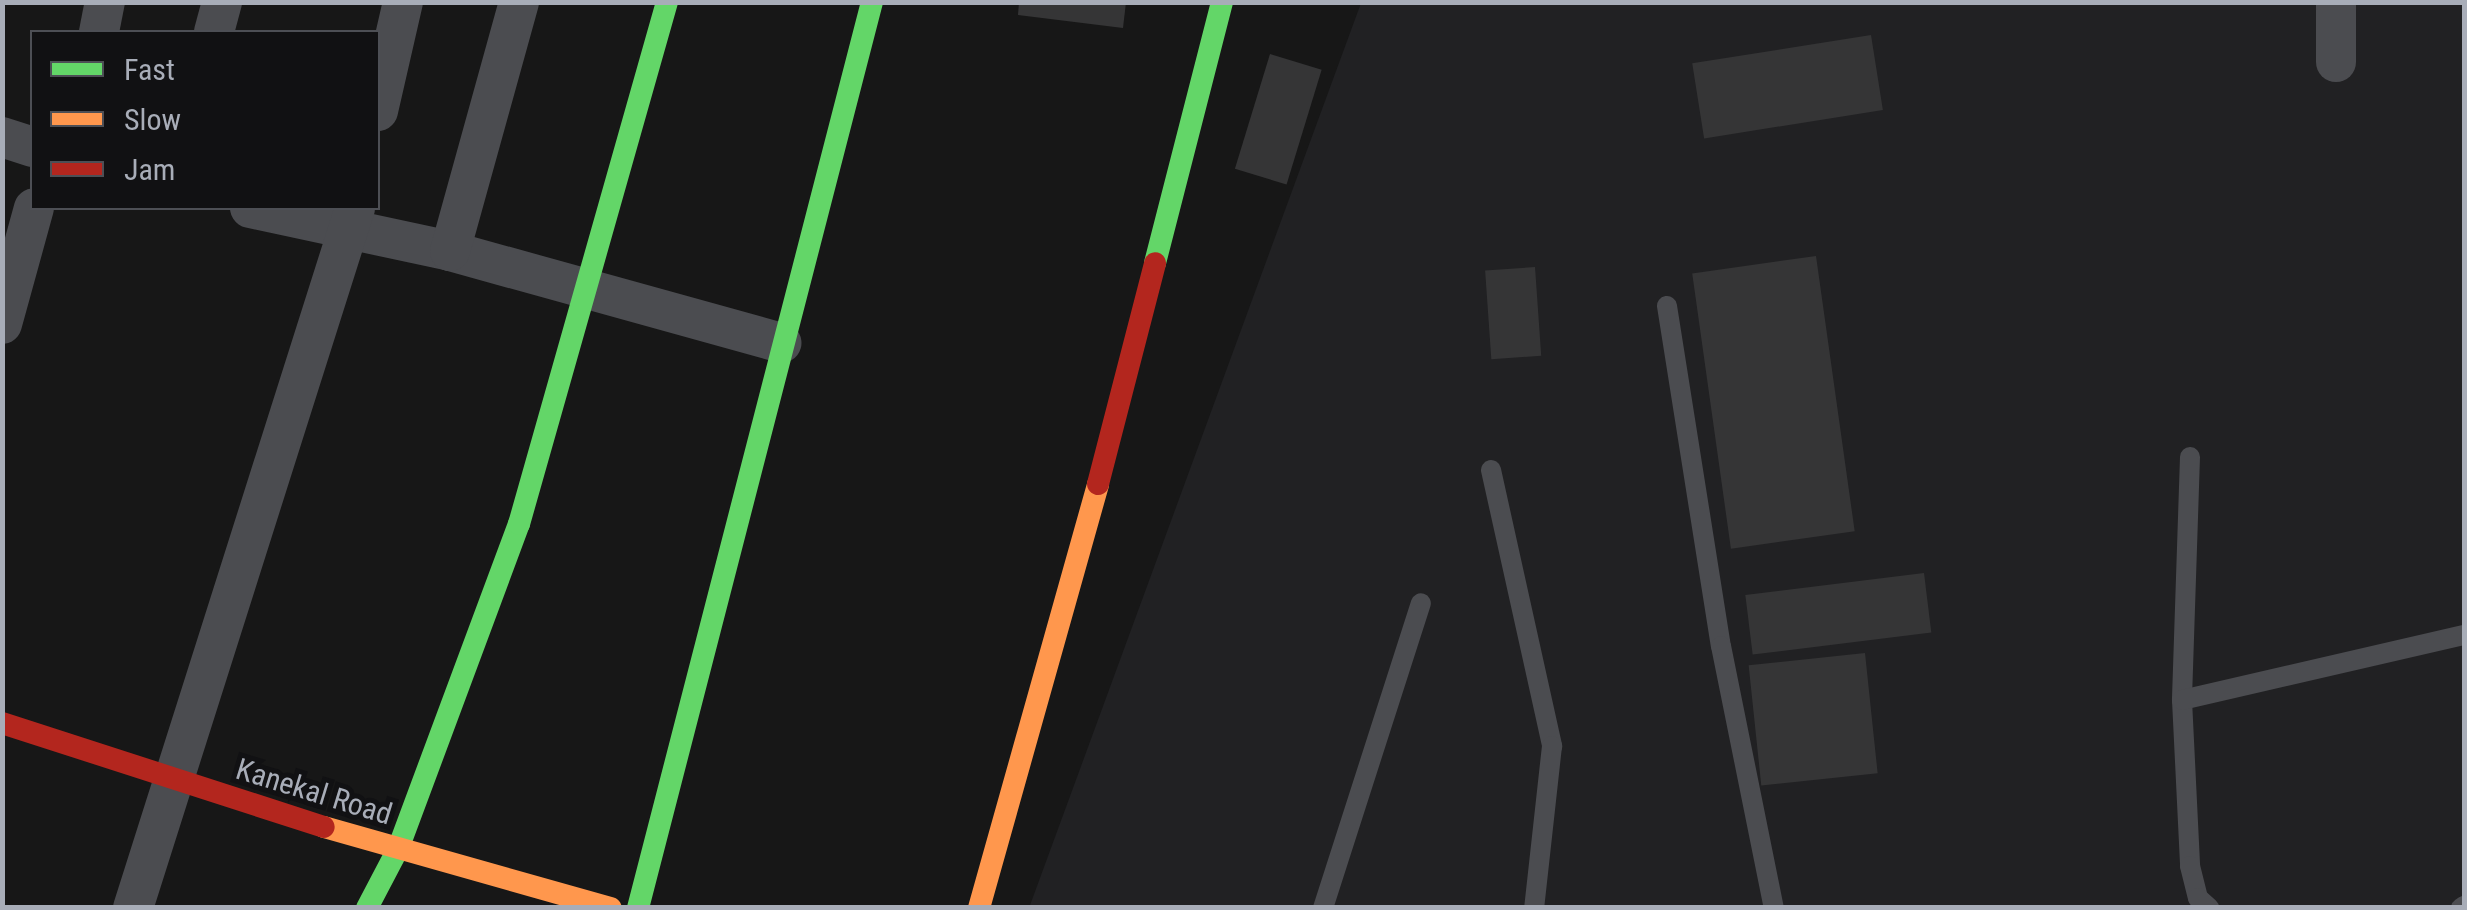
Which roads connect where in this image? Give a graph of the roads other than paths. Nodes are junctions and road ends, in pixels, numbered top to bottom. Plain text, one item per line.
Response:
1 (105, 2) edge
2 (222, 2) edge
3 (403, 2) edge
4 (518, 2) edge
5 (666, 2) edge
6 (872, 2) edge
7 (1222, 2) edge
8 (2336, 2) edge
9 (98, 30) edge
10 (215, 30) edge
11 (2336, 62) dead end
12 (380, 102) edge
13 (2, 137) edge
14 (30, 145) edge
15 (33, 210) edge
16 (266, 210) edge
17 (352, 221) edge
18 (450, 251) junction
19 (584, 287) junction
20 (1667, 306) dead end
21 (2, 324) edge
22 (781, 343) junction
23 (2190, 458) dead end
24 (1490, 470) dead end
25 (1421, 603) dead end
26 (2464, 635) edge
27 (2182, 700) junction
28 (2, 723) edge
29 (174, 779) junction
30 (398, 849) junction
31 (133, 908) edge
32 (367, 908) edge
33 (610, 908) edge
34 (638, 908) edge
35 (979, 908) edge
36 (1323, 908) edge
37 (1534, 908) edge
38 (1774, 908) edge
39 (2209, 908) edge

1 - 9 street
2 - 10 street
3 - 12 street
4 - 18 street
5 - 19 street
6 - 22 street
7 - 35 street
8 - 11 street
13 - 14 street
15 - 21 street
16 - 17 street
17 - 18 street
17 - 29 street
18 - 19 street
19 - 22 street
19 - 30 street
20 - 38 lane
22 - 34 street
23 - 27 lane
24 - 37 lane
25 - 36 lane
26 - 27 lane
27 - 39 lane
28 - 29 street, Kanekal Road
29 - 30 street, Kanekal Road
29 - 31 street
30 - 32 street
30 - 33 street, Kanekal Road

